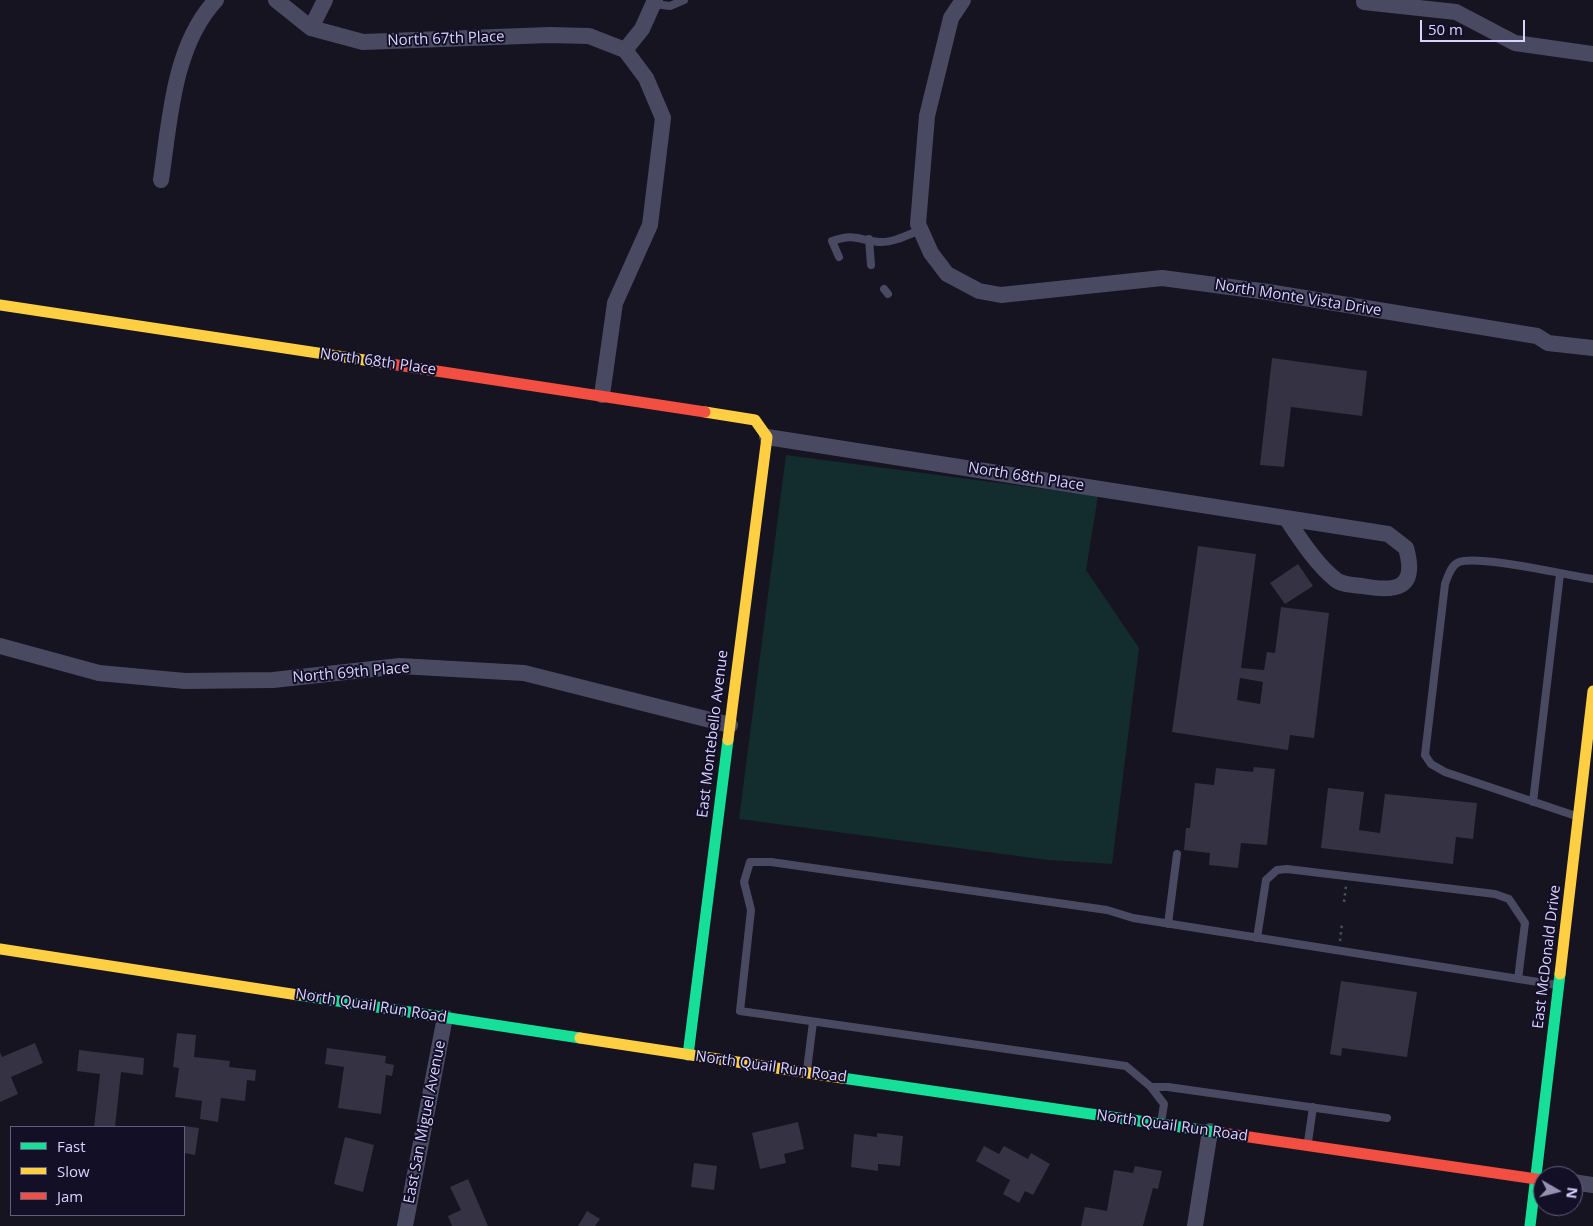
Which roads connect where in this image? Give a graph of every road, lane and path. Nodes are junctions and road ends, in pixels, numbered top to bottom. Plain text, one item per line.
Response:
1 (216, 0) edge
2 (276, 0) edge
3 (326, 0) edge
4 (684, 0) edge
5 (963, 0) edge
6 (654, 2) edge
7 (1364, 2) dead end
8 (312, 28) junction
9 (625, 50) junction
10 (1593, 54) edge
11 (160, 180) dead end
12 (920, 230) junction
13 (869, 239) junction
14 (839, 257) dead end
15 (871, 265) dead end
16 (0, 305) edge
17 (1593, 348) edge
18 (602, 395) junction
19 (766, 437) junction
20 (1286, 518) junction
21 (1560, 574) junction
22 (1593, 579) edge
23 (0, 646) edge
24 (1593, 691) edge
25 (730, 725) junction
26 (1533, 802) junction
27 (1578, 817) junction
28 (1176, 854) dead end
29 (1346, 885) dead end
30 (1344, 902) dead end
31 (1342, 923) dead end
32 (1168, 924) junction
33 (1257, 938) junction
34 (1340, 941) dead end
35 (0, 949) edge
36 (1518, 979) junction
37 (1558, 985) junction
38 (445, 1017) junction
39 (813, 1022) junction
40 (688, 1056) junction
41 (807, 1072) junction
42 (1151, 1087) junction
43 (1313, 1107) junction
44 (1387, 1118) dead end
45 (1161, 1124) junction
46 (1210, 1131) junction
47 (1307, 1146) junction
48 (1540, 1166) edge
49 (1533, 1179) edge
50 (1533, 1211) edge
51 (405, 1226) edge
52 (1195, 1226) edge
53 (1530, 1226) edge

1 - 11 street
2 - 8 street, North 67th Place
3 - 8 street
4 - 6 lane
5 - 12 street
6 - 9 street
7 - 10 street
8 - 9 street, North 67th Place
9 - 18 street
12 - 13 lane
12 - 17 street, North Monte Vista Drive
13 - 14 lane
13 - 15 lane
16 - 18 street, North 68th Place
18 - 19 street, North 68th Place
19 - 20 street, North 68th Place
19 - 25 street, East Montebello Avenue
20 - 20 street, North 68th Place
21 - 22 lane
21 - 26 lane
21 - 26 lane
23 - 25 street, North 69th Place
24 - 27 street, East McDonald Drive
25 - 40 street, East Montebello Avenue
26 - 27 lane
27 - 37 street, East McDonald Drive
28 - 32 lane
29 - 30 path
31 - 34 path
32 - 33 lane
32 - 39 lane
33 - 36 lane
33 - 36 lane
35 - 38 street, North Quail Run Road
36 - 37 lane
37 - 48 street, East McDonald Drive
38 - 40 street, North Quail Run Road
38 - 51 street, East San Miguel Avenue
39 - 41 lane
39 - 42 lane
40 - 41 street, North Quail Run Road
41 - 45 street, North Quail Run Road
42 - 43 lane
42 - 45 lane
43 - 44 lane
43 - 47 lane
45 - 46 street, North Quail Run Road
46 - 47 street, North Quail Run Road
46 - 52 street
47 - 49 street, North Quail Run Road
50 - 53 street, East McDonald Drive

